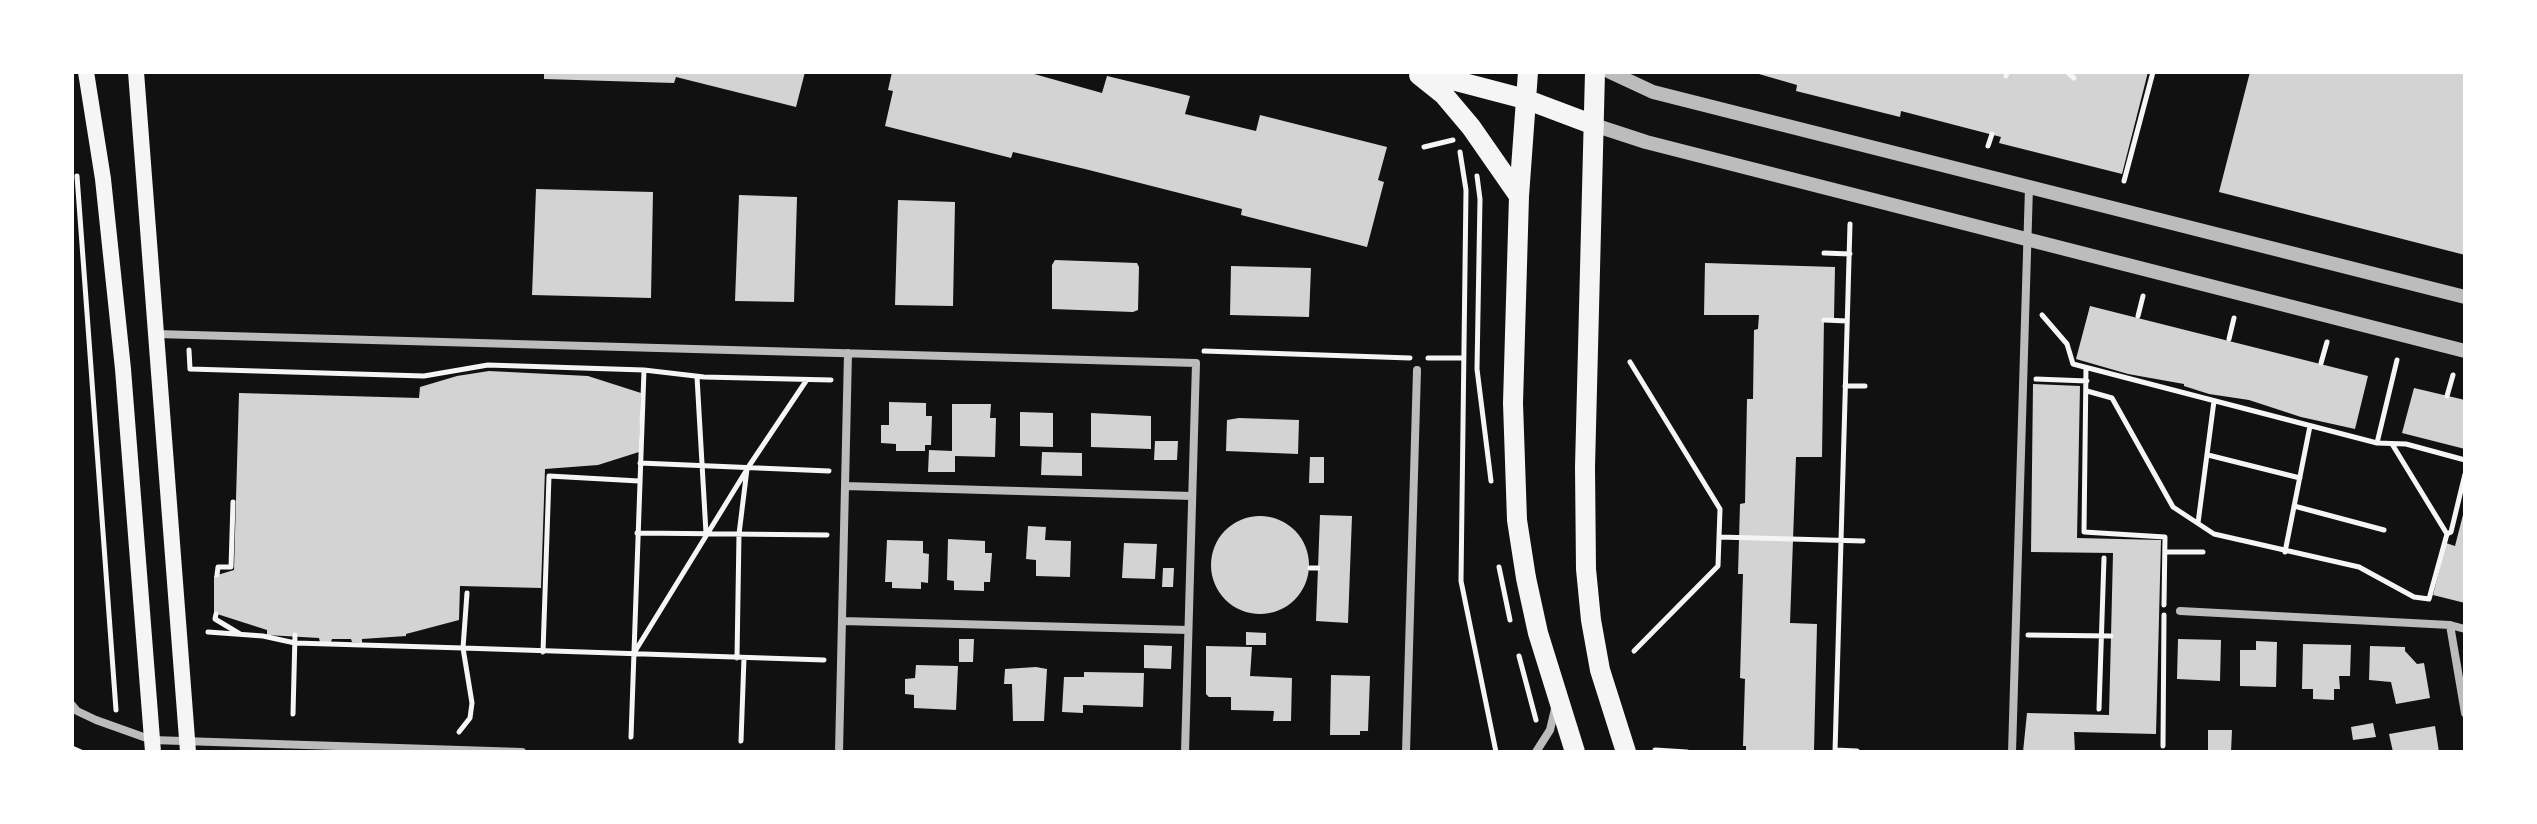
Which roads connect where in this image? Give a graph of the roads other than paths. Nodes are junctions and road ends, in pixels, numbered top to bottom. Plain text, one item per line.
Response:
1 (86, 72) edge
2 (136, 72) edge
3 (1419, 72) edge
4 (1528, 72) edge
5 (1595, 72) edge
6 (1610, 72) edge
7 (1525, 99) junction
8 (1594, 125) junction
9 (2029, 187) junction
10 (1519, 196) junction
11 (2028, 239) junction
12 (2465, 297) edge
13 (156, 334) junction
14 (2465, 351) edge
15 (848, 353) junction
16 (1417, 370) dead end
17 (845, 486) junction
18 (1192, 496) junction
19 (2180, 611) dead end
20 (842, 621) junction
21 (2450, 625) junction
22 (2465, 629) edge
23 (1188, 630) junction
24 (1558, 700) junction
25 (72, 705) edge
26 (2465, 713) edge
27 (152, 746) edge
28 (188, 747) edge
29 (1575, 751) edge
30 (522, 752) edge
31 (839, 752) edge
32 (1185, 752) edge
33 (1406, 752) edge
34 (1536, 752) edge
35 (1626, 752) edge
36 (2012, 752) edge

1 - 27 main road
2 - 13 main road
3 - 7 main road
3 - 10 main road
4 - 7 main road
5 - 8 main road
6 - 9 street
7 - 8 main road
7 - 10 main road
8 - 11 street
8 - 35 main road
9 - 11 street
9 - 12 street
10 - 24 main road
11 - 14 street
11 - 36 street
13 - 15 street
13 - 28 main road
15 - 17 street
15 - 18 street
16 - 33 street
17 - 18 street
17 - 20 street
18 - 23 street
19 - 21 street
20 - 23 street
20 - 31 street
21 - 22 street
21 - 26 street
23 - 32 street
24 - 29 main road
24 - 34 street
25 - 27 street
27 - 28 street
28 - 30 street

